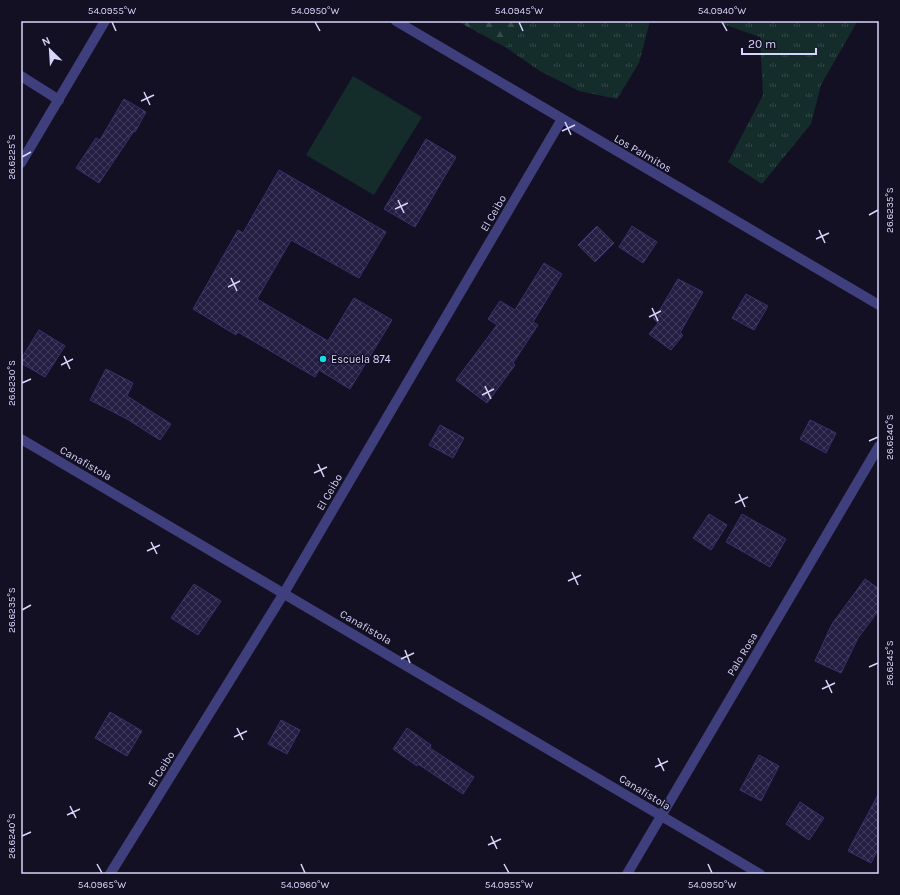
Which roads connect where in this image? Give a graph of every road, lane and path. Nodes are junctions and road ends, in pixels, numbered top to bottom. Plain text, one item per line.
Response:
1 (105, 21) edge
2 (396, 21) edge
3 (21, 76) edge
4 (58, 100) junction
5 (562, 119) junction
6 (21, 163) edge
7 (879, 305) edge
8 (21, 439) edge
9 (879, 446) edge
10 (284, 593) junction
11 (661, 815) junction
12 (110, 874) edge
13 (626, 874) edge
14 (760, 874) edge

1 - 4 street
2 - 5 street, Los Palmitos
3 - 4 street
4 - 6 street
5 - 7 street, Los Palmitos
5 - 10 street, El Ceibo
8 - 10 street, Canafistola
9 - 11 street, Palo Rosa
10 - 11 street, Canafistola
10 - 12 street, El Ceibo
11 - 13 street, Palo Rosa
11 - 14 street, Canafistola

